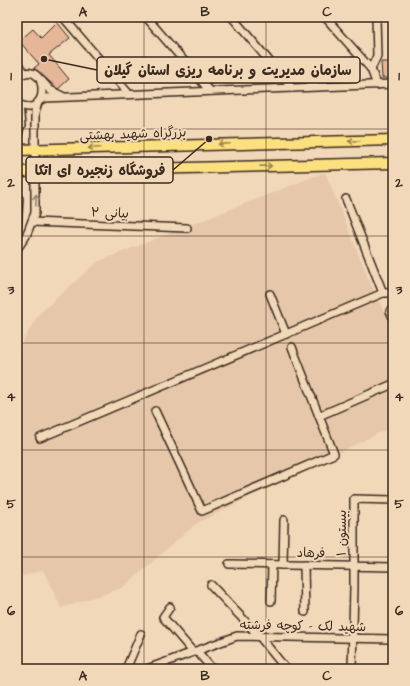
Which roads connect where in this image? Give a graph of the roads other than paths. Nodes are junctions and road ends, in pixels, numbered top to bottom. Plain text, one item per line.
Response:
1 (63, 17) edge
2 (146, 17) edge
3 (232, 17) edge
4 (325, 17) edge
5 (376, 17) edge
6 (17, 63) edge
7 (371, 69) junction
8 (25, 73) junction
9 (17, 76) edge
10 (40, 79) junction
11 (377, 84) junction
12 (393, 84) edge
13 (292, 88) junction
14 (210, 91) junction
15 (129, 94) junction
16 (64, 97) junction
17 (39, 101) junction
18 (18, 103) edge
19 (17, 136) edge
20 (393, 140) edge
21 (17, 150) edge
22 (35, 150) junction
23 (393, 163) edge
24 (36, 171) junction
25 (17, 172) edge
26 (17, 192) edge
27 (346, 199) dead end
28 (17, 222) edge
29 (32, 222) junction
30 (187, 228) dead end
31 (17, 231) edge
32 (17, 249) edge
33 (383, 293) junction
34 (393, 293) edge
35 (270, 294) dead end
36 (390, 311) dead end
37 (393, 318) edge
38 (286, 334) junction
39 (292, 347) dead end
40 (393, 384) edge
41 (155, 411) dead end
42 (319, 416) junction
43 (40, 438) dead end
44 (393, 500) edge
45 (284, 520) dead end
46 (229, 564) dead end
47 (272, 565) junction
48 (282, 565) junction
49 (304, 565) junction
50 (354, 566) junction
51 (393, 567) edge
52 (211, 585) dead end
53 (272, 602) dead end
54 (170, 607) dead end
55 (305, 612) dead end
56 (140, 634) dead end
57 (260, 637) junction
58 (353, 639) junction
59 (393, 640) edge
60 (195, 651) junction
61 (126, 669) edge
62 (147, 669) edge
63 (212, 669) edge
64 (286, 669) edge
65 (352, 669) edge

1 - 15 street
2 - 14 street
3 - 13 street
4 - 7 street
5 - 7 street
6 - 8 street
7 - 11 street
8 - 9 street
8 - 10 street
10 - 16 street
10 - 17 street
11 - 12 street
11 - 13 street
13 - 14 street
14 - 15 street
15 - 16 street
16 - 17 street
17 - 18 street
17 - 22 street
18 - 19 street
20 -> 22 highway, بزرگراه شهید بهشتی
21 - 22 highway, بزرگراه شهید بهشتی
22 - 24 street
24 -> 23 highway
24 - 25 highway
29 -> 24 street
26 - 28 street
27 - 33 street
28 - 31 street
29 - 30 street, بیانی ۲
29 - 32 street
33 - 34 street
33 - 38 street
35 - 38 street
36 - 37 street
38 - 43 street
39 - 42 street
40 - 42 street
41 - 42 street
44 - 50 street, بیستون ۱
45 - 48 street
46 - 47 street, فرهاد
47 - 48 street, فرهاد
47 - 53 street
48 - 49 street, فرهاد
49 - 50 street, فرهاد
49 - 55 street
50 - 51 street, فرهاد
50 - 58 street, بیستون ۱
52 - 57 street
54 - 60 street
56 - 61 street
57 - 58 street, شهید لک - کوچه فرشته
57 - 60 street, شهید لک - کوچه فرشته
57 - 64 street
58 - 59 street, شهید لک - کوچه فرشته
58 - 65 street, بیستون ۱
60 - 62 street, شهید لک - کوچه فرشته
60 - 63 street

